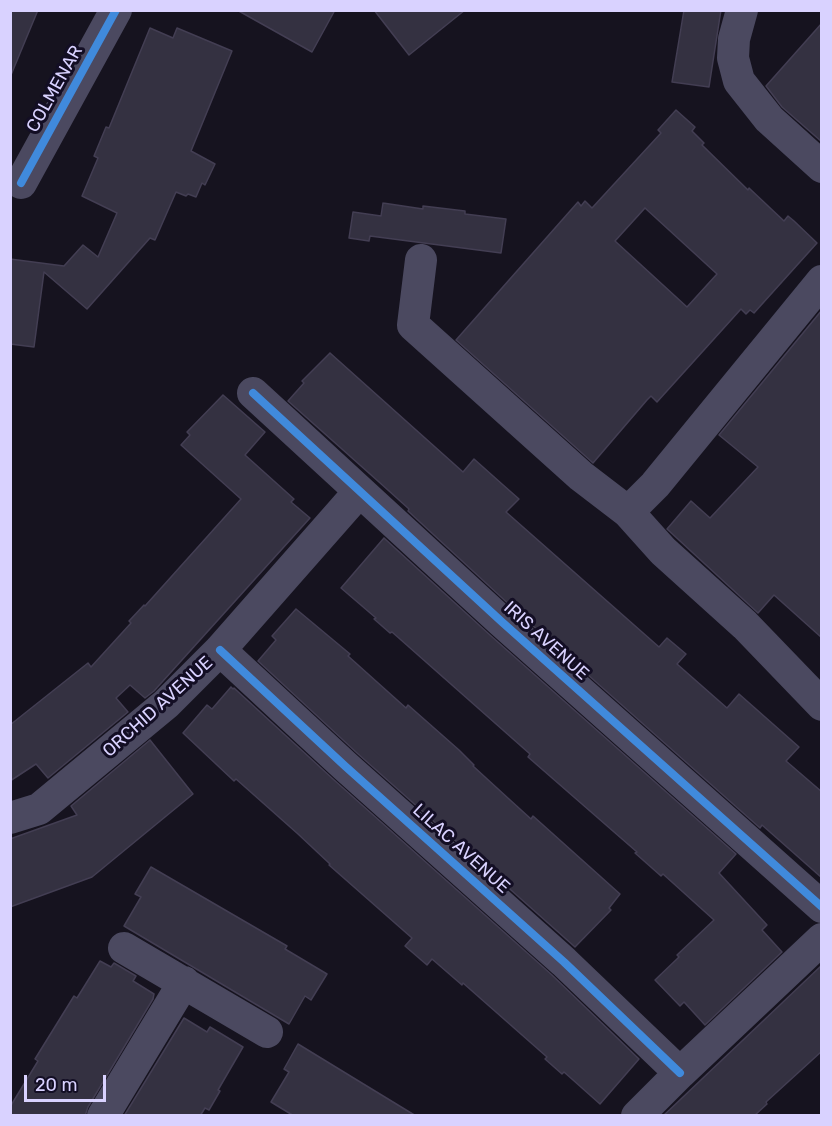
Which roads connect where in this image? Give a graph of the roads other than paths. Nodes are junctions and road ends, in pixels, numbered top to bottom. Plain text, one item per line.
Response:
1 (116, 10) edge
2 (742, 10) edge
3 (822, 167) edge
4 (21, 183) dead end
5 (421, 260) dead end
6 (822, 281) edge
7 (253, 393) dead end
8 (358, 492) junction
9 (628, 512) junction
10 (220, 650) junction
11 (822, 705) edge
12 (10, 818) edge
13 (822, 907) edge
14 (822, 939) edge
15 (124, 948) dead end
16 (184, 982) junction
17 (267, 1032) dead end
18 (680, 1072) junction
19 (103, 1116) edge
20 (638, 1116) edge

1 - 4 street, COLMENAR
2 - 3 street
5 - 9 street
6 - 9 street
7 - 8 street, IRIS AVENUE
8 - 10 street, ORCHID AVENUE
8 - 13 street, IRIS AVENUE
9 - 11 street
10 - 12 street, ORCHID AVENUE
10 - 18 street, LILAC AVENUE
14 - 18 street
15 - 16 street
16 - 17 street
16 - 19 street
18 - 20 street

